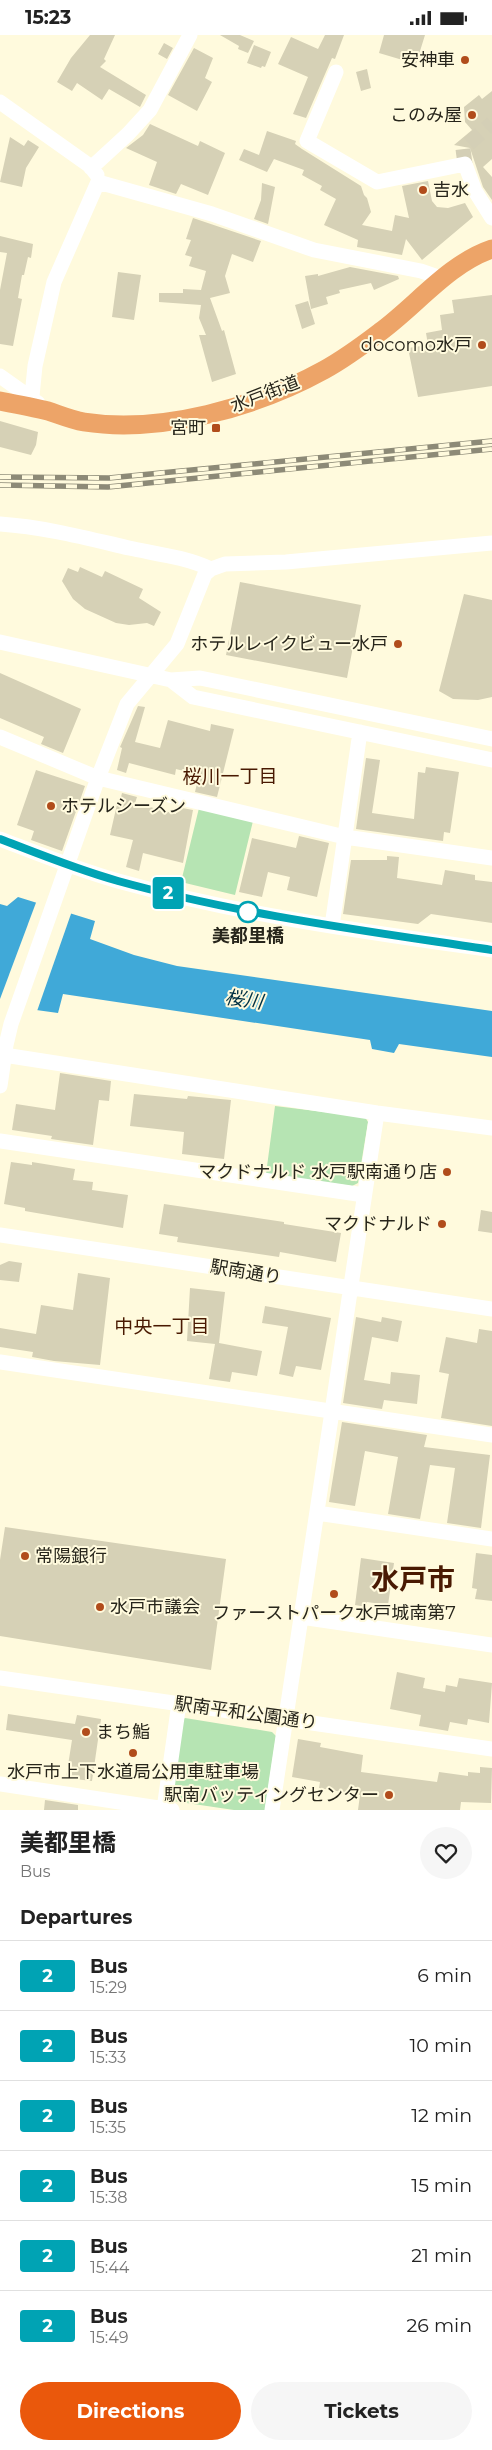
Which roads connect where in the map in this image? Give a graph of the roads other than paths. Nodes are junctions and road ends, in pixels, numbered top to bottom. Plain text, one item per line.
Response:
1 (190, 35) edge
2 (336, 72) dead end
3 (0, 102) edge
4 (95, 175) junction
5 (492, 218) edge
6 (492, 249) edge
7 (444, 279) junction
8 (0, 376) edge
9 (32, 396) junction
10 (0, 401) edge
11 (46, 411) junction
12 (0, 524) edge
13 (492, 543) edge
14 (211, 569) junction
15 (0, 639) edge
16 (151, 675) junction
17 (171, 680) junction
18 (360, 732) junction
19 (0, 737) edge
20 (492, 739) edge
21 (492, 760) edge
22 (98, 778) junction
23 (345, 837) junction
24 (0, 839) edge
25 (492, 858) edge
26 (68, 865) junction
27 (332, 926) junction
28 (492, 950) edge
29 (3, 1048) edge
30 (0, 1086) edge
31 (377, 1113) junction
32 (492, 1128) edge
33 (0, 1141) edge
34 (364, 1195) junction
35 (0, 1235) edge
36 (351, 1288) junction
37 (492, 1309) edge
38 (0, 1362) edge
39 (332, 1411) junction
40 (492, 1435) edge
41 (317, 1513) junction
42 (492, 1539) edge
43 (301, 1617) junction
44 (492, 1645) edge
45 (0, 1678) edge
46 (179, 1703) junction
47 (286, 1719) junction
48 (492, 1749) edge
49 (0, 1784) edge
50 (168, 1809) edge
51 (272, 1810) edge

1 - 4 street
2 - 5 street
3 - 4 street
4 - 7 street
4 - 9 street
6 - 7 main road, 水戸街道
7 - 11 main road, 水戸街道
8 - 9 street
9 - 11 street
10 - 11 main road, 水戸街道
12 - 14 street
13 - 14 street
14 - 16 street
15 - 16 street
16 - 17 street
16 - 22 street
17 - 18 street
17 - 20 street
18 - 21 street
18 - 23 street
19 - 22 street
22 - 23 street
22 - 26 street
23 - 25 street
23 - 27 street
24 - 26 street
26 - 27 street
26 - 29 street
27 - 28 street
29 - 30 street
29 - 31 street
31 - 32 street
31 - 34 street
33 - 34 street
34 - 36 street
35 - 36 street, 駅南通り
36 - 37 street, 駅南通り
36 - 39 street
38 - 39 street
39 - 40 street
39 - 41 street
41 - 42 street
41 - 43 street
43 - 44 street
43 - 47 street
45 - 46 street, 駅南平和公園通り
46 - 47 street, 駅南平和公園通り
46 - 50 street
47 - 48 street, 駅南平和公園通り
47 - 51 street
49 - 50 street

